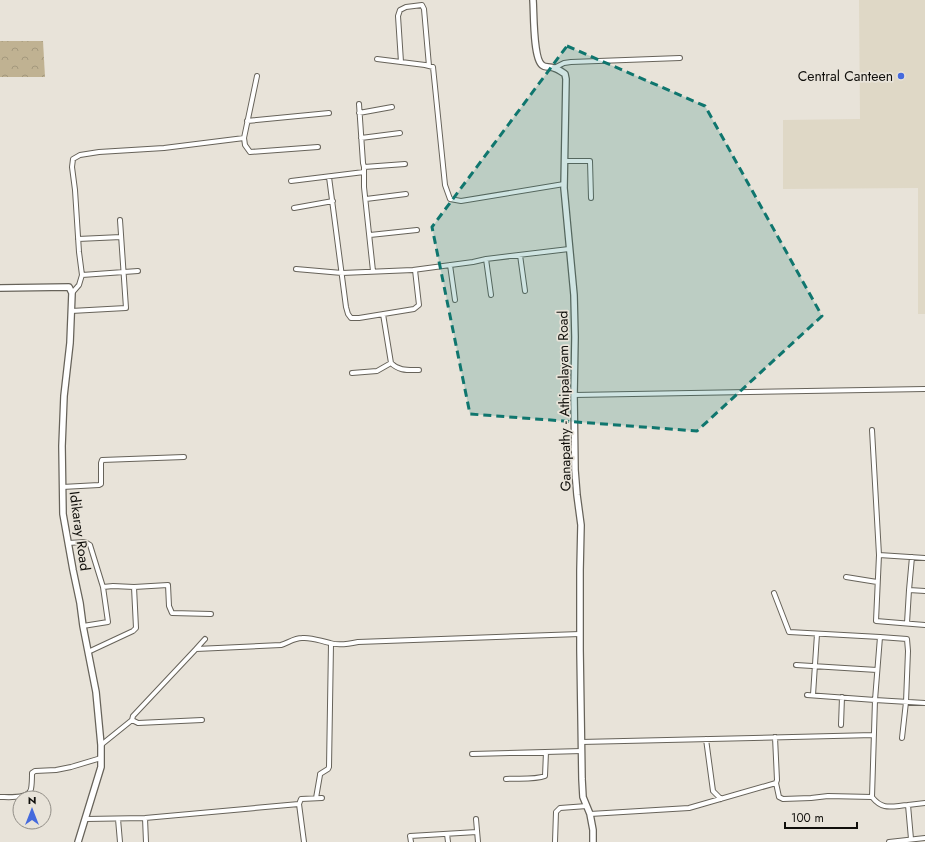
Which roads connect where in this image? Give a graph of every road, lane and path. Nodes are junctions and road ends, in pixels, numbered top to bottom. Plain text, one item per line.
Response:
1 (533, 0) edge
2 (680, 58) dead end
3 (377, 59) dead end
4 (400, 62) junction
5 (428, 66) junction
6 (554, 68) junction
7 (257, 76) dead end
8 (359, 104) dead end
9 (392, 107) dead end
10 (329, 113) dead end
11 (359, 113) junction
12 (247, 121) junction
13 (400, 133) dead end
14 (244, 138) junction
15 (361, 138) junction
16 (318, 147) dead end
17 (564, 160) junction
18 (405, 164) dead end
19 (364, 167) junction
20 (364, 172) junction
21 (330, 177) junction
22 (291, 182) dead end
23 (564, 184) junction
24 (406, 194) dead end
25 (591, 198) dead end
26 (366, 199) junction
27 (333, 201) junction
28 (294, 208) dead end
29 (120, 220) dead end
30 (417, 230) dead end
31 (370, 235) junction
32 (122, 237) junction
33 (78, 239) junction
34 (570, 248) junction
35 (520, 255) junction
36 (486, 259) junction
37 (450, 265) junction
38 (296, 269) dead end
39 (415, 270) junction
40 (138, 271) dead end
41 (373, 271) junction
42 (124, 272) junction
43 (342, 272) junction
44 (82, 275) junction
45 (0, 288) edge
46 (525, 291) dead end
47 (72, 293) junction
48 (491, 295) dead end
49 (455, 300) dead end
50 (71, 311) junction
51 (383, 314) junction
52 (390, 363) junction
53 (419, 370) dead end
54 (352, 374) dead end
55 (925, 388) edge
56 (574, 394) junction
57 (872, 430) dead end
58 (184, 457) dead end
59 (62, 487) junction
60 (68, 543) junction
61 (879, 555) junction
62 (912, 557) junction
63 (925, 558) edge
64 (846, 577) dead end
65 (877, 582) junction
66 (104, 587) junction
67 (134, 587) junction
68 (909, 590) junction
69 (925, 591) edge
70 (774, 593) dead end
71 (210, 614) dead end
72 (907, 623) junction
73 (925, 625) edge
74 (83, 626) junction
75 (580, 634) junction
76 (817, 634) junction
77 (880, 637) junction
78 (204, 639) dead end
79 (331, 644) junction
80 (196, 649) junction
81 (88, 652) junction
82 (796, 664) dead end
83 (815, 666) junction
84 (877, 670) junction
85 (807, 695) dead end
86 (813, 695) junction
87 (842, 697) junction
88 (875, 700) junction
89 (906, 702) junction
90 (925, 703) edge
91 (132, 720) junction
92 (202, 720) dead end
93 (841, 725) dead end
94 (874, 735) junction
95 (775, 737) junction
96 (902, 738) dead end
97 (706, 739) junction
98 (581, 742) junction
99 (101, 745) junction
100 (582, 751) junction
101 (546, 752) junction
102 (472, 754) dead end
103 (101, 758) junction
104 (506, 778) dead end
105 (776, 782) junction
106 (0, 797) edge
107 (872, 797) junction
108 (316, 798) junction
109 (322, 798) dead end
110 (721, 798) junction
111 (925, 803) edge
112 (299, 804) junction
113 (908, 805) junction
114 (586, 806) junction
115 (590, 814) junction
116 (145, 818) junction
117 (86, 819) junction
118 (118, 819) junction
119 (476, 819) dead end
120 (477, 832) junction
121 (447, 834) junction
122 (925, 838) edge
123 (911, 839) junction
124 (78, 842) edge
125 (120, 842) edge
126 (146, 842) edge
127 (304, 842) edge
128 (411, 842) edge
129 (448, 842) edge
130 (478, 842) edge
131 (555, 842) edge
132 (593, 842) edge
133 (889, 842) edge

1 - 6 main road, Ganapathy - Athipalayam Road
2 - 6 street
3 - 4 street
4 - 5 street
4 - 5 street
5 - 23 street
6 - 17 main road, Ganapathy - Athipalayam Road
7 - 12 street
8 - 11 street
9 - 11 street
10 - 12 street
11 - 15 street
12 - 14 street
13 - 15 street
14 - 16 street
14 - 33 street
15 - 19 street
17 - 23 main road, Ganapathy - Athipalayam Road
17 - 25 street
18 - 19 street
19 - 20 street
20 - 21 street
20 - 26 street
21 - 22 street
21 - 27 street
23 - 34 main road, Ganapathy - Athipalayam Road
24 - 26 street
26 - 31 street
27 - 28 street
27 - 43 street
29 - 32 street
30 - 31 street
31 - 41 street
32 - 33 street
32 - 42 street
33 - 44 street
34 - 35 street
34 - 56 main road, Ganapathy - Athipalayam Road
35 - 36 street
35 - 46 street
36 - 37 street
36 - 48 street
37 - 39 street
37 - 49 street
38 - 43 street
39 - 41 street
39 - 51 street
40 - 42 street
41 - 43 street
42 - 44 street
42 - 50 street
43 - 51 street
44 - 47 street
45 - 47 main road
47 - 50 main road, Idikaray Road
50 - 59 main road, Idikaray Road
51 - 52 street
52 - 53 street
52 - 54 street
55 - 56 street
56 - 75 main road, Ganapathy - Athipalayam Road
57 - 61 street
58 - 59 street
59 - 60 main road, Idikaray Road
60 - 66 street
60 - 74 main road, Idikaray Road
61 - 62 street
61 - 65 street
62 - 63 street
62 - 68 street
64 - 65 street
65 - 72 street
66 - 67 street
66 - 74 street
67 - 71 street
67 - 81 street
68 - 69 street
68 - 72 street
70 - 76 street
72 - 73 street
74 - 81 main road, Idikaray Road
75 - 79 street
75 - 98 main road, Ganapathy - Athipalayam Road
76 - 77 street
76 - 83 street
77 - 84 street
77 - 89 street
78 - 80 street
79 - 80 street
79 - 108 street
80 - 91 street
81 - 99 main road, Idikaray Road
82 - 83 street
83 - 84 street
83 - 86 street
84 - 88 street
85 - 86 street
86 - 87 street
87 - 88 street
87 - 93 street
88 - 89 street
88 - 94 street
89 - 90 street
89 - 96 street
91 - 92 street
91 - 99 street
94 - 95 street
94 - 107 street
95 - 97 street
95 - 105 street
97 - 98 street
97 - 110 street
98 - 100 main road, Ganapathy - Athipalayam Road
99 - 103 main road, Idikaray Road
100 - 101 street
100 - 114 main road, Ganapathy - Athipalayam Road
101 - 102 street
101 - 104 street
103 - 106 street
103 - 117 main road, Idikaray Road
105 - 107 street
105 - 110 street
107 - 113 street
108 - 109 street
108 - 112 street
110 - 115 street
111 - 113 street
112 - 116 street
112 - 127 street
113 - 123 street
114 - 115 main road, Ganapathy - Athipalayam Road
114 - 131 street
115 - 132 main road, Ganapathy - Athipalayam Road
116 - 118 street
116 - 126 street
117 - 118 street
117 - 124 main road, Idikaray Road
118 - 125 street
119 - 120 street
120 - 121 street
120 - 130 street
121 - 128 street
121 - 129 street
122 - 123 street
123 - 133 street

